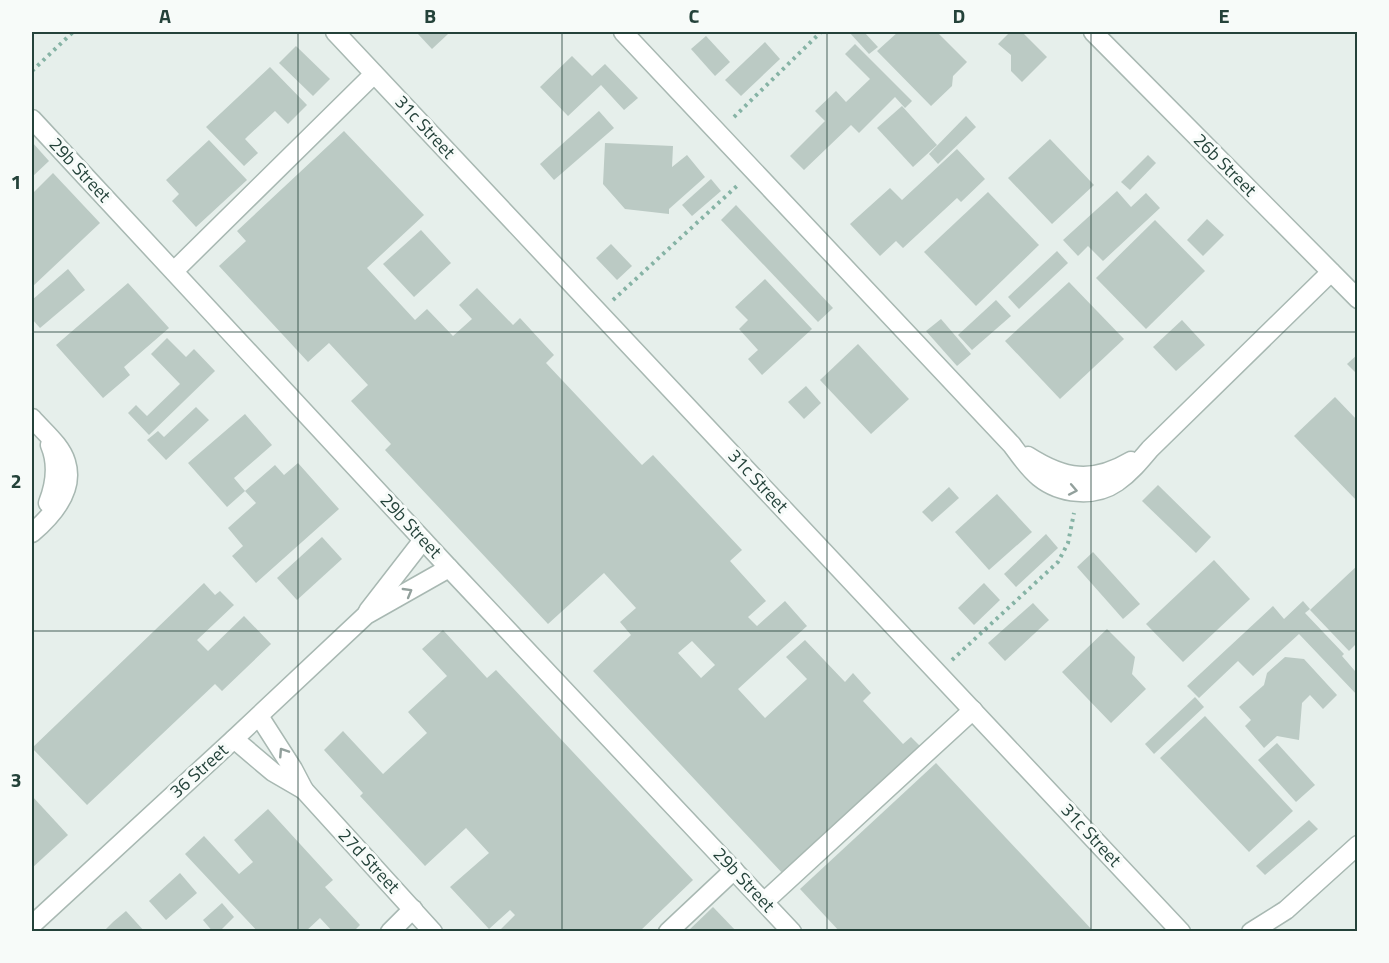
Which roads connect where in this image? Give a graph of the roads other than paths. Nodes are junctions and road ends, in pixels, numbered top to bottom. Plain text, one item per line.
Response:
1 (335, 32) edge
2 (623, 32) edge
3 (1093, 32) edge
4 (374, 74) junction
5 (32, 119) edge
6 (174, 271) junction
7 (1331, 272) junction
8 (1358, 299) edge
9 (37, 424) edge
10 (1012, 445) junction
11 (1150, 449) junction
12 (32, 532) edge
13 (423, 540) junction
14 (449, 568) junction
15 (366, 615) junction
16 (973, 710) junction
17 (259, 716) junction
18 (234, 739) junction
19 (304, 790) junction
20 (1358, 845) edge
21 (734, 870) junction
22 (764, 902) junction
23 (412, 909) junction
24 (1286, 910) junction
25 (32, 925) edge
26 (390, 932) edge
27 (434, 932) edge
28 (668, 932) edge
29 (792, 932) edge
30 (1181, 932) edge
31 (1251, 932) edge
32 (1277, 932) edge

1 - 4 street, 31c Street
2 - 10 street
3 - 7 street, 26b Street
4 - 6 street
4 - 16 street, 31c Street
5 - 6 street, 29b Street
6 - 13 street, 29b Street
7 - 8 street, 26b Street
7 - 11 street
9 - 12 street
10 - 11 street
10 -> 11 street
13 - 14 street, 29b Street
13 - 15 street, 36 Street
15 -> 14 street, 36 Street
14 - 21 street, 29b Street
15 - 17 street, 36 Street
16 - 22 street
16 - 30 street, 31c Street
17 - 18 street, 36 Street
19 -> 17 street, 27d Street
18 - 19 street, 27d Street
18 - 25 street, 36 Street
19 - 23 street, 27d Street
20 - 24 street
21 - 22 street, 29b Street
21 - 28 street
22 - 29 street, 29b Street
23 - 26 street
23 - 27 street, 27d Street
24 - 31 street
24 - 32 street

